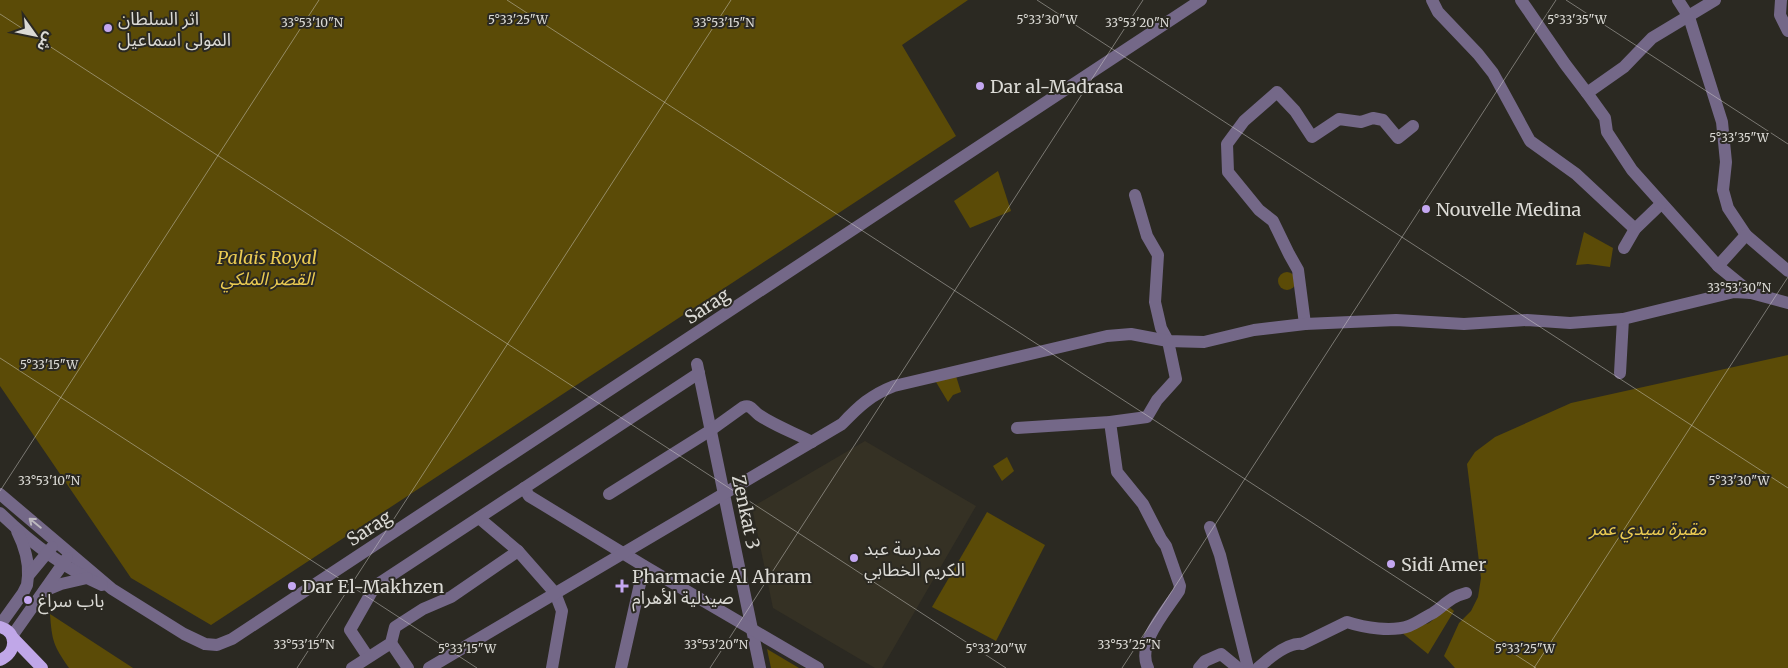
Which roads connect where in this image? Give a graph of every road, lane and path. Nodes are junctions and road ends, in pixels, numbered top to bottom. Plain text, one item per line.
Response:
1 (1201, 0) edge
2 (1432, 0) edge
3 (1521, 0) edge
4 (1678, 0) edge
5 (1715, 0) edge
6 (1781, 0) edge
7 (1689, 17) junction
8 (1788, 31) edge
9 (1586, 93) junction
10 (1413, 126) dead end
11 (1135, 195) dead end
12 (1661, 204) junction
13 (1635, 229) junction
14 (1746, 235) junction
15 (1624, 248) dead end
16 (1718, 266) junction
17 (1788, 271) edge
18 (1751, 293) junction
19 (1788, 303) edge
20 (1623, 319) junction
21 (1305, 324) junction
22 (1168, 341) junction
23 (1620, 372) dead end
24 (1110, 422) junction
25 (1017, 428) dead end
26 (711, 430) junction
27 (812, 442) junction
28 (524, 488) junction
29 (0, 494) edge
30 (609, 494) dead end
31 (724, 495) junction
32 (0, 513) edge
33 (479, 518) junction
34 (14, 527) junction
35 (1210, 527) dead end
36 (56, 541) junction
37 (518, 551) junction
38 (47, 552) junction
39 (71, 553) junction
40 (623, 553) junction
41 (63, 564) junction
42 (644, 566) junction
43 (28, 576) junction
44 (87, 578) junction
45 (112, 589) junction
46 (44, 591) junction
47 (554, 593) junction
48 (1466, 593) dead end
49 (0, 626) edge
50 (752, 629) junction
51 (13, 637) junction
52 (391, 643) junction
53 (368, 657) junction
54 (0, 660) edge
55 (0, 664) edge
56 (1202, 664) edge
57 (5, 668) edge
58 (42, 668) edge
59 (352, 668) edge
60 (408, 668) edge
61 (429, 668) edge
62 (552, 668) edge
63 (621, 668) edge
64 (760, 668) edge
65 (818, 668) edge
66 (1148, 668) edge
67 (1238, 668) edge
68 (1248, 668) edge
69 (1258, 668) edge

1 - 45 street, Sarag
2 - 13 street
3 - 9 street
4 - 7 street
5 - 7 street
6 - 8 street
7 - 9 street
7 - 14 street
9 - 12 street
10 - 21 street
11 - 22 street
12 - 13 street
12 - 16 street
13 - 15 street
14 - 16 street
14 - 17 street
16 - 18 street
18 - 19 street
18 - 20 street
20 - 21 street
20 - 23 street
21 - 22 street
22 - 24 street
22 - 27 street
24 - 25 street
24 - 66 street
26 - 27 street
26 - 28 street, Zenkat 3
26 - 30 street
26 - 31 street, Zenkat 3
27 - 31 street
28 - 33 street
28 - 40 street
36 -> 29 street
31 - 40 street
31 - 50 street, Zenkat 3
32 - 34 street
33 - 37 street
33 - 53 street
34 - 38 street
34 - 43 street
35 - 68 street
36 - 38 street
36 - 39 street
37 - 47 street
37 - 52 street
38 - 41 street
38 - 43 street
39 - 41 street
39 - 45 street
40 - 42 street
40 - 47 street
41 - 44 street
41 - 46 street
42 - 50 street
42 - 63 street
43 - 49 street
44 - 45 street
44 - 46 street
46 - 51 street
47 - 61 street
47 - 62 street
48 - 69 street
49 - 51 main road
50 - 64 street, Zenkat 3
50 - 65 street
51 - 54 main road
51 - 58 main road
52 - 53 street
52 - 60 street
53 - 59 street
55 - 57 main road
56 - 67 street

